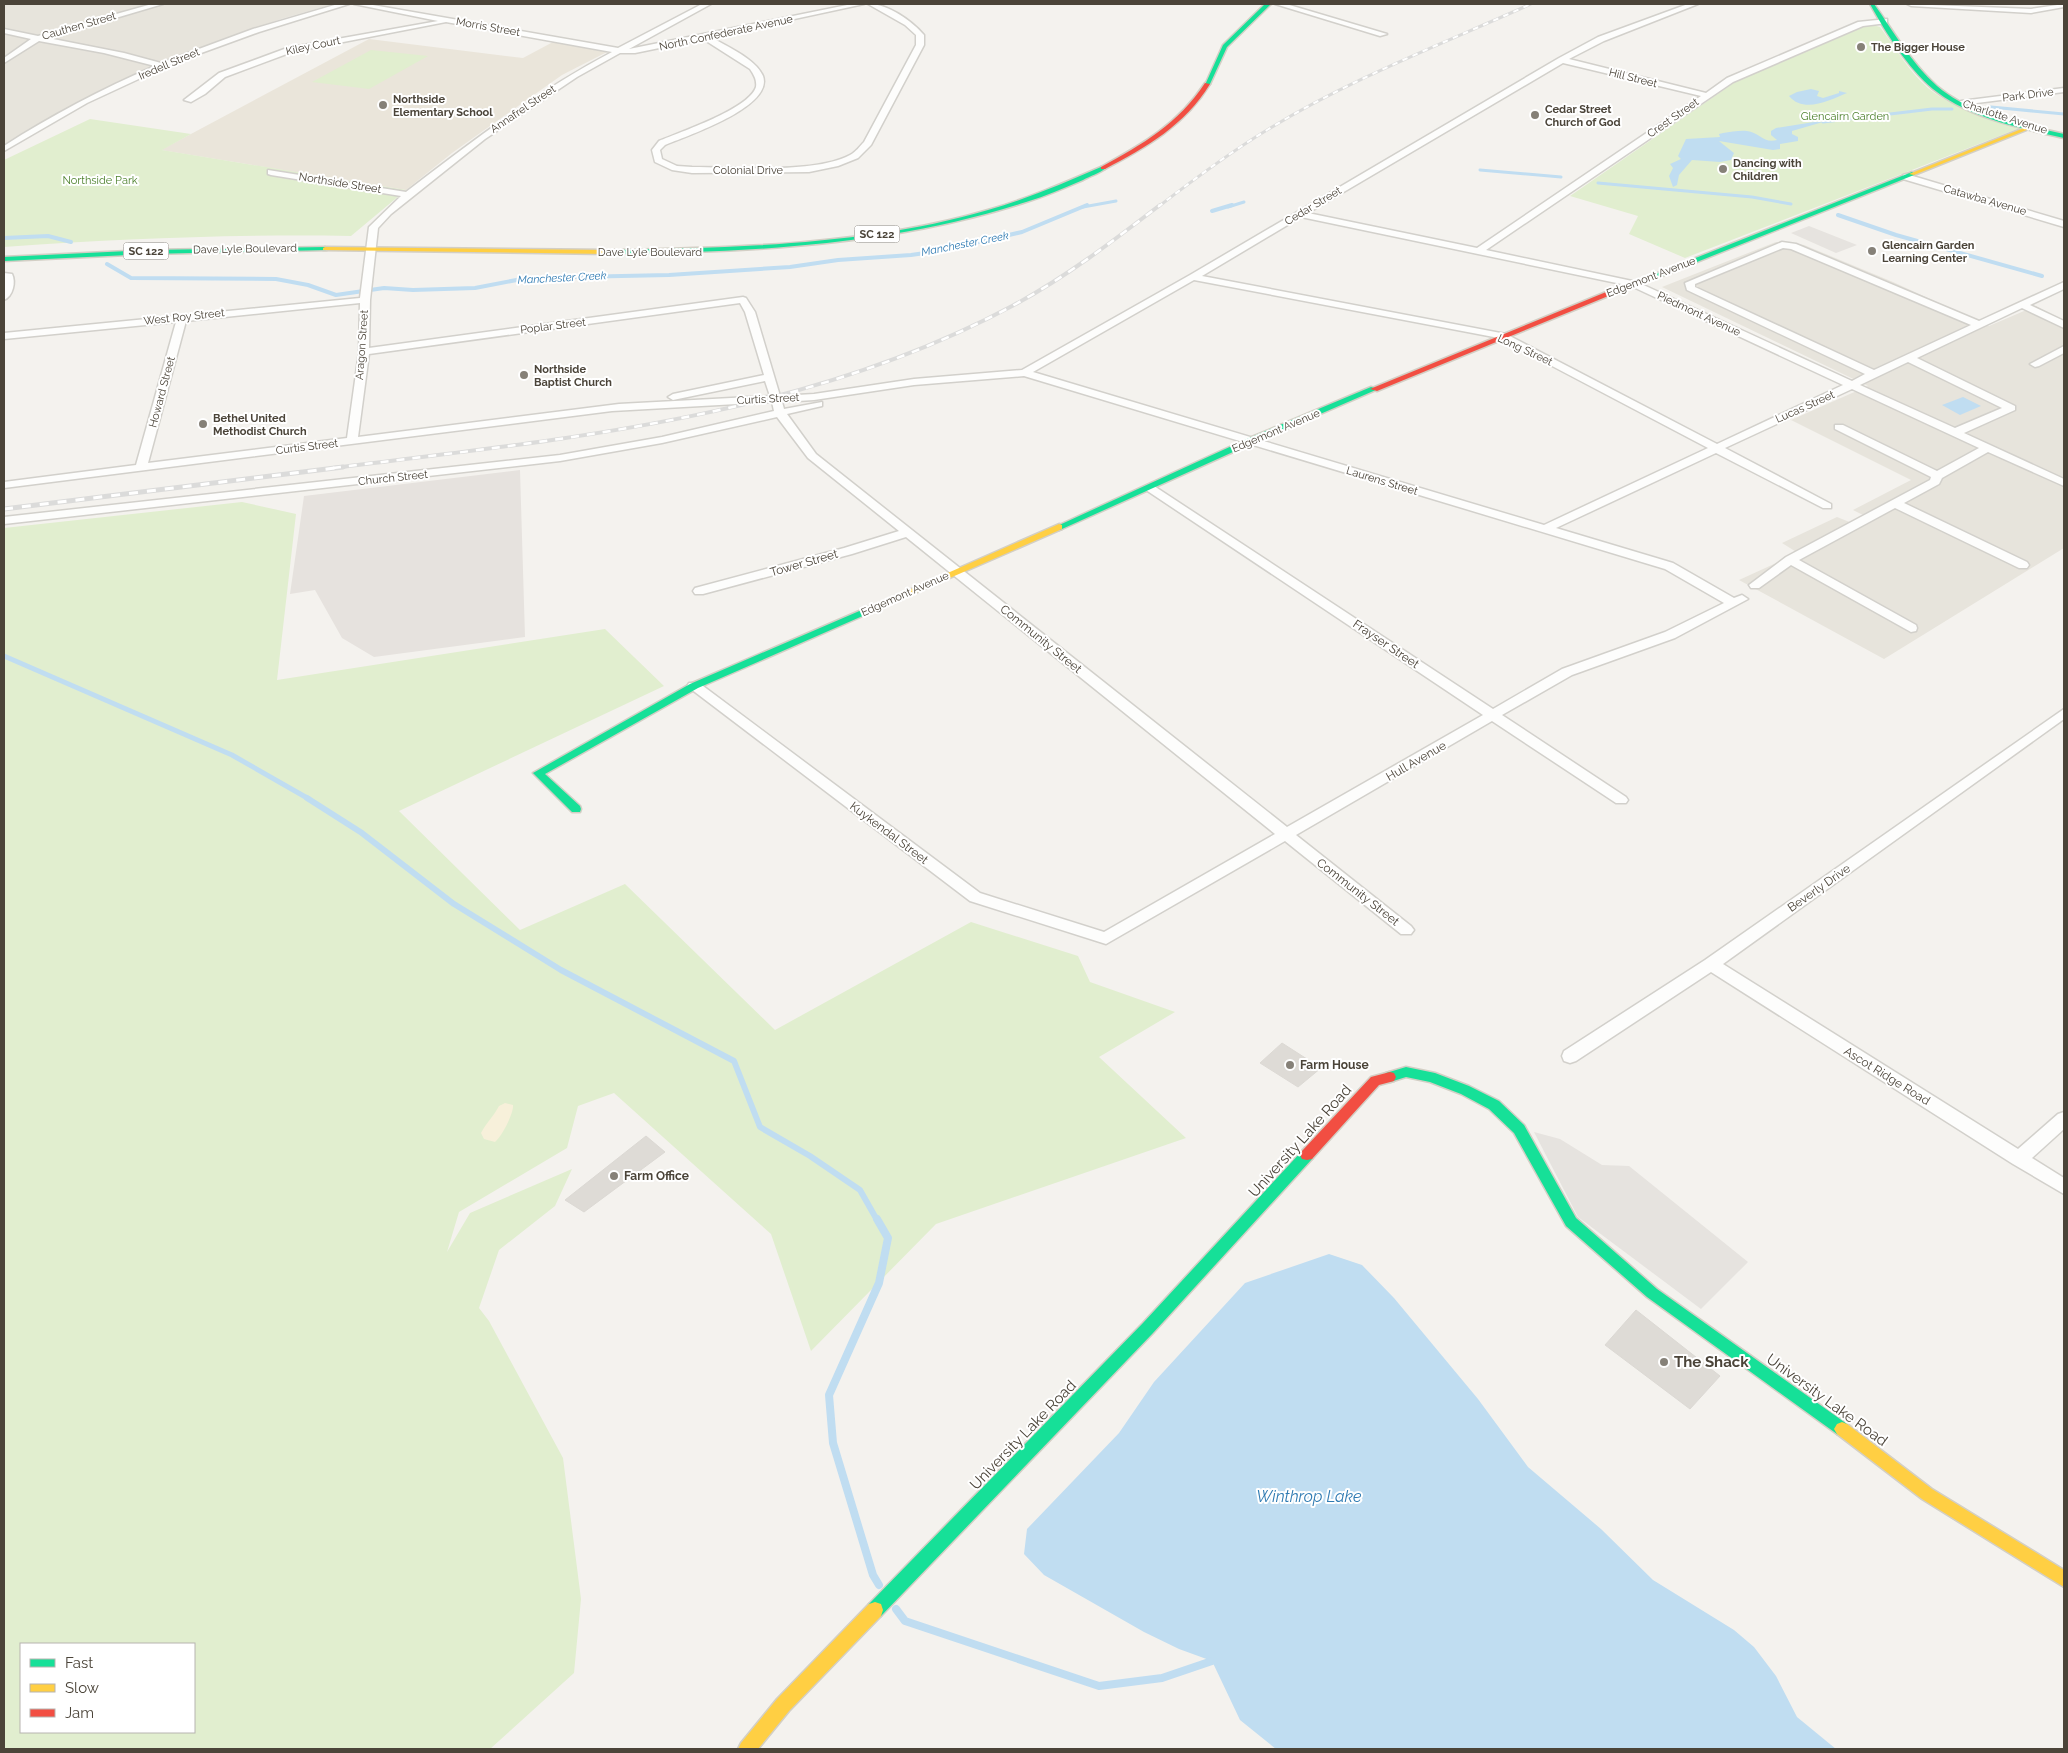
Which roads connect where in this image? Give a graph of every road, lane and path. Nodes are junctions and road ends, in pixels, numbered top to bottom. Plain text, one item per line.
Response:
1 (160, 4) edge
2 (338, 4) edge
3 (357, 4) edge
4 (707, 4) edge
5 (860, 4) edge
6 (872, 4) edge
7 (1268, 4) edge
8 (1278, 4) edge
9 (1694, 4) edge
10 (1872, 4) edge
11 (1911, 4) edge
12 (2064, 5) edge
13 (2048, 9) junction
14 (2064, 14) edge
15 (448, 20) junction
16 (1884, 21) junction
17 (1226, 28) dead end
18 (4, 31) edge
19 (1383, 34) dead end
20 (705, 37) junction
21 (36, 39) junction
22 (1227, 42) junction
23 (620, 50) junction
24 (647, 50) junction
25 (4, 60) edge
26 (1562, 60) junction
27 (163, 66) junction
28 (592, 66) junction
29 (2064, 90) edge
30 (1705, 95) junction
31 (188, 100) dead end
32 (1961, 103) junction
33 (2031, 127) junction
34 (2064, 136) edge
35 (4, 149) edge
36 (271, 172) dead end
37 (1906, 177) junction
38 (408, 195) junction
39 (1298, 214) junction
40 (2064, 224) edge
41 (371, 249) junction
42 (1479, 252) junction
43 (4, 259) edge
44 (4, 276) edge
45 (1193, 278) junction
46 (1634, 284) junction
47 (2064, 285) edge
48 (366, 293) junction
49 (4, 297) edge
50 (743, 300) joint
51 (2023, 305) junction
52 (182, 317) junction
53 (1980, 325) junction
54 (2064, 325) edge
55 (4, 336) edge
56 (1502, 336) junction
57 (2064, 349) edge
58 (364, 352) junction
59 (1910, 359) junction
60 (2035, 364) dead end
61 (1024, 373) junction
62 (1875, 375) junction
63 (770, 377) junction
64 (926, 381) joint
65 (1855, 385) junction
66 (865, 390) junction
67 (814, 397) junction
68 (774, 399) junction
69 (740, 401) junction
70 (610, 408) junction
71 (780, 413) junction
72 (751, 420) junction
73 (1839, 427) dead end
74 (1956, 432) junction
75 (352, 441) junction
76 (1250, 441) junction
77 (1716, 447) junction
78 (1988, 447) junction
79 (141, 468) junction
80 (1937, 476) junction
81 (2064, 483) edge
82 (4, 485) edge
83 (1150, 488) junction
84 (1896, 504) junction
85 (1827, 506) dead end
86 (4, 521) edge
87 (1545, 529) junction
88 (908, 532) junction
89 (1790, 560) junction
90 (2023, 565) dead end
91 (957, 571) junction
92 (1755, 585) dead end
93 (699, 591) dead end
94 (1738, 601) joint
95 (1911, 628) dead end
96 (694, 686) junction
97 (2064, 713) edge
98 (1494, 716) junction
99 (1622, 800) dead end
100 (576, 809) dead end
101 (1286, 835) junction
102 (1406, 930) dead end
103 (1106, 938) joint
104 (1711, 964) junction
105 (1570, 1056) dead end
106 (2064, 1119) edge
107 (2019, 1159) junction
108 (2064, 1187) edge
109 (2064, 1579) edge
110 (747, 1749) edge

1 - 21 street, Cauthen Street
2 - 27 street, Iredell Street
3 - 15 street, Morris Street
4 - 23 street, Annafrel Street
5 - 20 street, North Confederate Avenue
6 - 20 street, Colonial Drive
7 - 22 street, Dave Lyle Boulevard / SC 122
8 - 19 street
9 - 26 street, Cedar Street
10 - 16 street, Charlotte Avenue
11 - 13 street
12 - 13 street
13 - 14 street
15 - 23 street, Morris Street
15 - 31 street, Kiley Court
16 - 30 street, Crest Street
16 - 32 street, Charlotte Avenue
17 - 22 street
18 - 21 street
20 - 24 street, North Confederate Avenue
21 - 25 street, Cauthen Street
21 - 27 street
22 - 41 street, Dave Lyle Boulevard / SC 122
23 - 24 street, North Confederate Avenue
23 - 28 street, Annafrel Street
24 - 28 street
26 - 30 street, Hill Street
26 - 39 street, Cedar Street
27 - 35 street, Iredell Street
28 - 38 street, Annafrel Street
29 - 32 street, Park Drive
30 - 42 street, Crest Street
32 - 33 street, Charlotte Avenue
33 - 34 street, Charlotte Avenue
33 - 37 street, Edgemont Avenue
36 - 38 street, Northside Street
37 - 40 street, Catawba Avenue
37 - 46 street, Edgemont Avenue
38 - 41 street, Annafrel Street
39 - 42 street, Piedmont Avenue
39 - 45 street, Cedar Street
41 - 43 street, Dave Lyle Boulevard / SC 122
41 - 48 street, Aragon Street
42 - 46 street, Piedmont Avenue
44 - 49 street
45 - 56 street, Long Street
45 - 61 street, Cedar Street
46 - 56 street, Edgemont Avenue
46 - 65 street, Piedmont Avenue
47 - 51 street, Lucas Street
48 - 52 street, West Roy Street
48 - 58 street, Aragon Street
50 - 58 street, Poplar Street
50 - 63 street, Community Street
51 - 53 street, Lucas Street
51 - 54 street
52 - 55 street, West Roy Street
52 - 79 street, Howard Street
53 - 59 street, Lucas Street
53 - 62 street
56 - 76 street, Edgemont Avenue
56 - 77 street, Long Street
57 - 60 street
58 - 75 street, Aragon Street
59 - 62 street, Lucas Street
59 - 74 street
61 - 64 street, Cedar Street
61 - 76 street, Laurens Street
62 - 65 street, Lucas Street
63 - 68 street, Community Street
63 - 70 street, Curtis Street
64 - 66 street, Curtis Street
65 - 74 street, Piedmont Avenue
65 - 77 street, Lucas Street
66 - 67 street, Curtis Street
66 - 71 street, Church Street
67 - 68 street, Curtis Street
67 - 71 street
68 - 69 street, Curtis Street
68 - 71 street, Community Street
69 - 70 street, Curtis Street
69 - 71 street
69 - 72 street
70 - 75 street, Curtis Street
71 - 72 street, Church Street
71 - 88 street, Community Street
72 - 86 street, Church Street
73 - 80 street
74 - 78 street, Piedmont Avenue
75 - 79 street, Curtis Street
76 - 83 street, Edgemont Avenue
76 - 87 street, Laurens Street
77 - 85 street, Long Street
77 - 87 street, Lucas Street
78 - 80 street
78 - 81 street, Piedmont Avenue
79 - 82 street, Curtis Street
80 - 84 street
83 - 91 street, Edgemont Avenue
83 - 98 street, Frayser Street
84 - 89 street
84 - 90 street
87 - 94 street, Laurens Street
88 - 91 street, Community Street
88 - 93 street, Tower Street
89 - 92 street
89 - 95 street
91 - 96 street, Edgemont Avenue
91 - 101 street, Community Street
94 - 98 street, Hull Avenue
96 - 100 street, Edgemont Avenue
96 - 103 street, Kuykendal Street
97 - 104 street, Beverly Drive
98 - 99 street, Frayser Street
98 - 101 street, Hull Avenue
101 - 102 street, Community Street
101 - 103 street, Hull Avenue
104 - 105 street, Beverly Drive
104 - 107 street, Ascot Ridge Road
106 - 107 street
107 - 108 street, Ascot Ridge Road
109 - 110 street, University Lake Road

